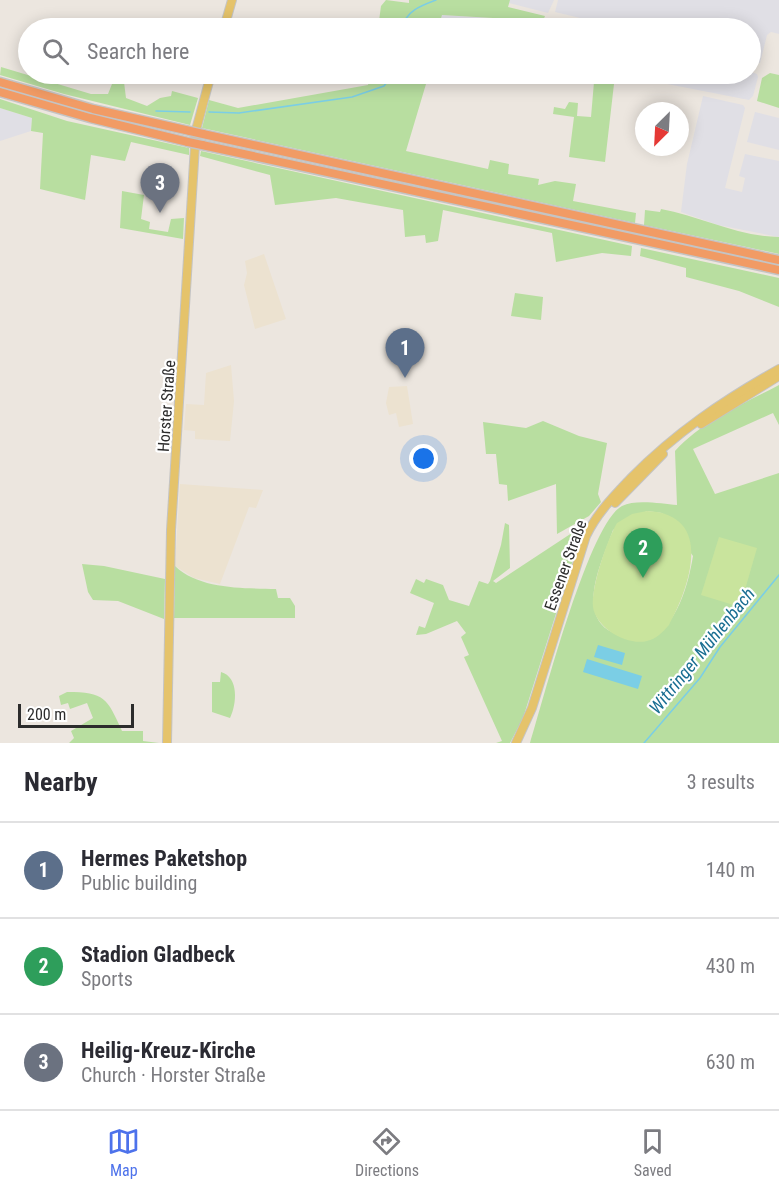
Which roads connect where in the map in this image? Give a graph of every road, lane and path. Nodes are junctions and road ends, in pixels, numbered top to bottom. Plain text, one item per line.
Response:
1 (232, 0) edge
2 (227, 18) edge
3 (0, 82) edge
4 (208, 84) edge
5 (0, 92) edge
6 (779, 261) edge
7 (779, 270) edge
8 (779, 369) edge
9 (779, 376) edge
10 (167, 743) edge
11 (516, 743) edge
12 (522, 743) edge

1 - 2 main road
3 - 6 highway, bridge
4 - 10 main road, Horster Straße
5 - 7 highway, bridge
8 - 11 main road, Essener Straße
9 - 12 main road, Essener Straße

